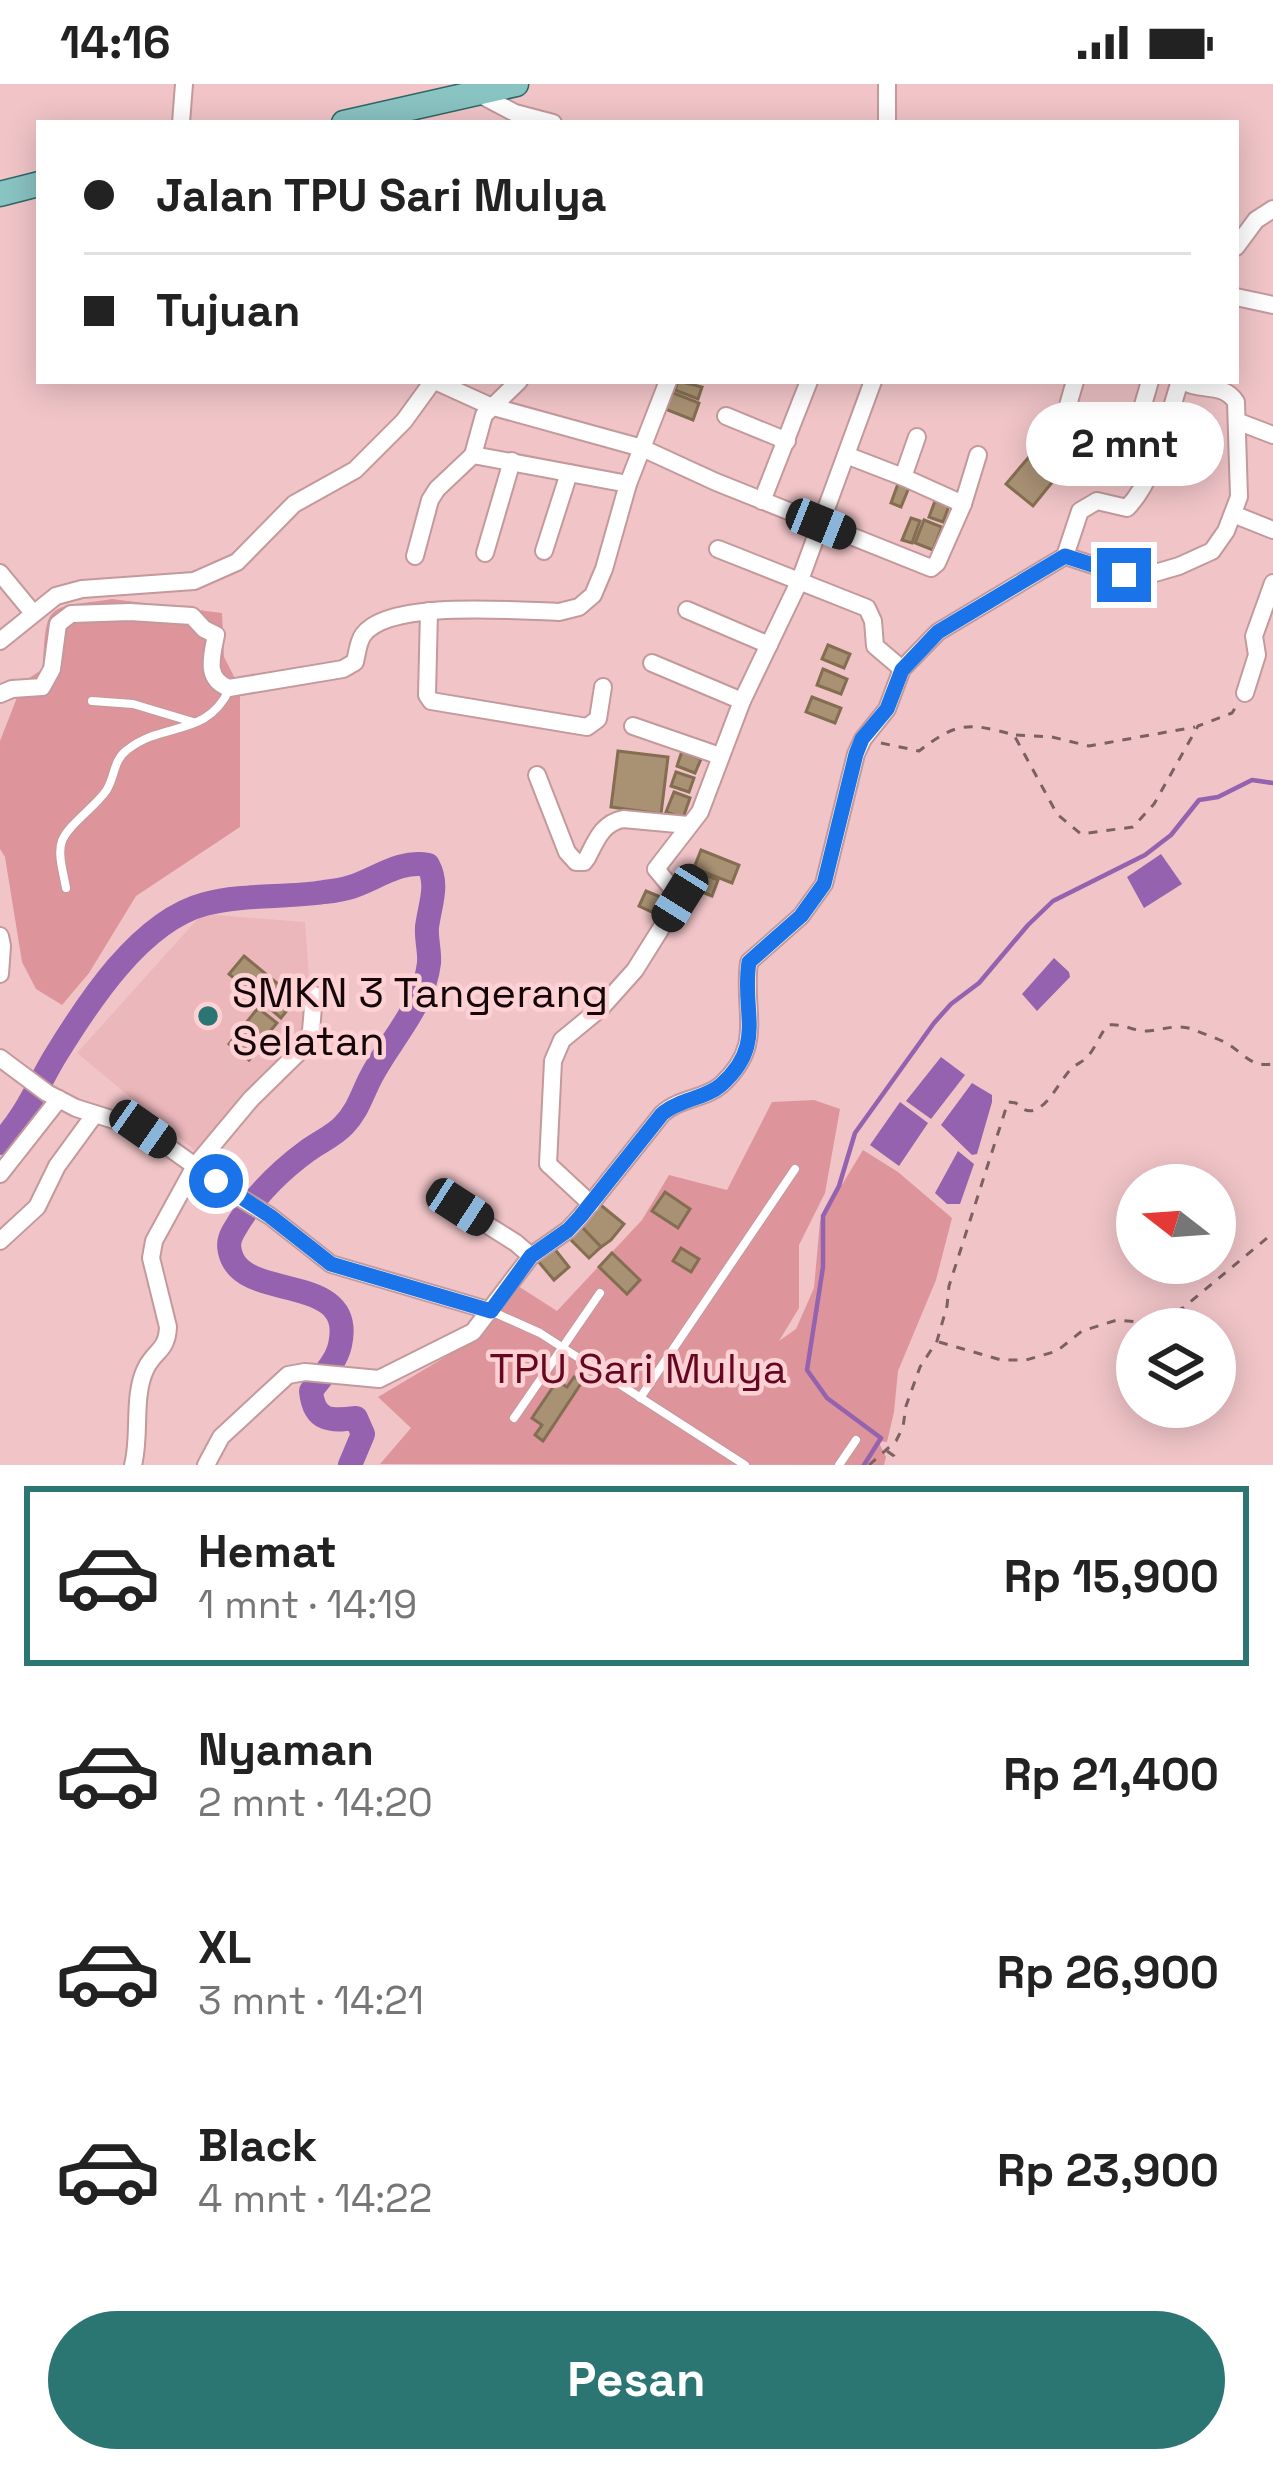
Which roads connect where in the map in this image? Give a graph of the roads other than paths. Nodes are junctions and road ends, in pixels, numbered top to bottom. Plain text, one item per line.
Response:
1 (184, 84) edge
2 (887, 84) edge
3 (496, 87) edge
4 (181, 120) edge
5 (357, 120) edge
6 (541, 120) edge
7 (887, 120) edge
8 (36, 185) edge
9 (0, 194) edge
10 (1273, 209) edge
11 (1239, 243) edge
12 (1239, 297) edge
13 (1271, 300) edge
14 (437, 384) edge
15 (443, 384) edge
16 (516, 384) edge
17 (667, 384) edge
18 (807, 384) edge
19 (872, 384) edge
20 (1075, 384) edge
21 (1149, 384) edge
22 (1180, 384) edge
23 (1186, 384) edge
24 (490, 406) junction
25 (726, 416) dead end
26 (1238, 422) junction
27 (1273, 435) edge
28 (917, 436) dead end
29 (1133, 439) dead end
30 (787, 441) junction
31 (1058, 444) dead end
32 (641, 448) junction
33 (473, 455) junction
34 (846, 455) junction
35 (978, 455) dead end
36 (512, 461) junction
37 (569, 473) junction
38 (903, 477) junction
39 (628, 484) junction
40 (762, 501) junction
41 (963, 504) junction
42 (1233, 514) junction
43 (821, 524) junction
44 (1273, 530) edge
45 (718, 549) dead end
46 (544, 551) dead end
47 (484, 554) dead end
48 (415, 556) dead end
49 (1065, 556) junction
50 (0, 574) edge
51 (800, 580) junction
52 (1273, 583) edge
53 (429, 610) junction
54 (687, 610) dead end
55 (33, 613) junction
56 (0, 641) edge
57 (769, 645) junction
58 (652, 663) dead end
59 (902, 670) junction
60 (603, 687) dead end
61 (229, 688) junction
62 (1245, 693) road end
63 (0, 694) edge
64 (742, 700) junction
65 (92, 701) dead end
66 (194, 723) junction
67 (633, 726) dead end
68 (720, 756) junction
69 (536, 775) dead end
70 (688, 825) junction
71 (66, 889) dead end
72 (0, 936) edge
73 (0, 974) edge
74 (314, 995) dead end
75 (5, 1062) edge
76 (53, 1096) junction
77 (95, 1114) junction
78 (195, 1166) junction
79 (795, 1169) dead end
80 (0, 1174) edge
81 (591, 1204) junction
82 (460, 1207) dead end
83 (0, 1241) edge
84 (531, 1256) junction
85 (599, 1293) dead end
86 (491, 1311) junction
87 (561, 1346) junction
88 (640, 1398) junction
89 (514, 1418) dead end
90 (856, 1440) dead end
91 (133, 1465) edge
92 (206, 1465) edge
93 (746, 1465) edge
94 (839, 1465) edge

1 - 4 street
2 - 7 street
3 - 5 main road
3 - 6 street
8 - 9 main road
10 - 11 street
12 - 13 street
14 - 55 street
15 - 24 street
16 - 24 street
17 - 32 street
18 - 30 street
19 - 34 street
20 - 31 street
21 - 29 street
22 - 49 street
23 - 26 street
24 - 32 street
24 - 33 street
25 - 30 street
26 - 27 street
26 - 42 street
28 - 38 street
30 - 40 street
32 - 39 street
32 - 40 street
33 - 36 street
33 - 48 street
34 - 38 street
34 - 43 street
35 - 41 street
36 - 37 street
36 - 47 street
37 - 39 street
37 - 46 street
38 - 41 street
39 - 53 street
40 - 43 street
41 - 43 street
42 - 44 street
42 - 49 street
43 - 51 street
45 - 51 street
49 - 59 street
50 - 55 street
51 - 57 street
51 - 59 street
52 - 62 street
53 - 60 street
53 - 61 street
54 - 57 street
55 - 56 street
57 - 64 street
58 - 64 street
59 - 81 street
61 - 63 street
61 - 66 lane
64 - 68 street
65 - 66 lane
66 - 71 lane
67 - 68 street
68 - 70 street
69 - 70 street
70 - 81 street
72 - 73 street
74 - 78 street
75 - 76 street
76 - 77 street
76 - 80 street
77 - 78 street
77 - 83 street
78 - 86 street
78 - 91 street
79 - 88 lane
81 - 84 street
82 - 84 street
84 - 86 street
85 - 87 lane
86 - 87 lane
86 - 92 street
87 - 88 lane
87 - 89 lane
88 - 93 lane
90 - 94 lane

